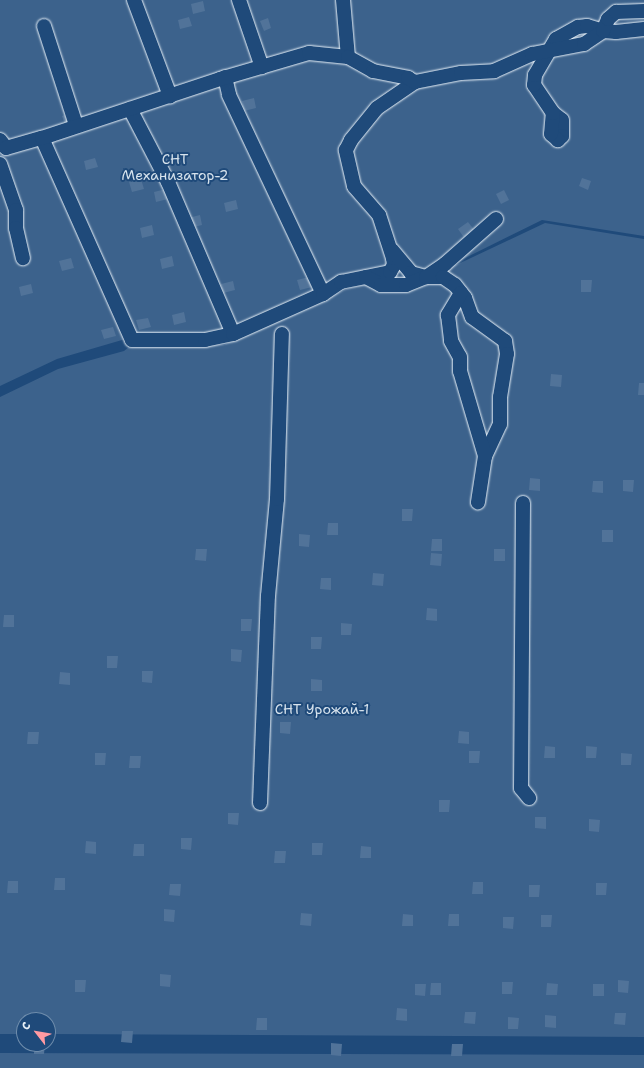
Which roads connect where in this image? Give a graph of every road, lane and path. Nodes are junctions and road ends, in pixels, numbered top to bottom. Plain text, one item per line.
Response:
1 (134, 0) edge
2 (239, 0) edge
3 (343, 0) edge
4 (644, 11) edge
5 (44, 26) dead end
6 (644, 29) edge
7 (602, 31) junction
8 (548, 51) junction
9 (348, 57) junction
10 (262, 67) junction
11 (225, 77) junction
12 (415, 82) junction
13 (170, 96) junction
14 (130, 109) junction
15 (553, 113) dead end
16 (76, 126) junction
17 (42, 138) junction
18 (2, 146) edge
19 (0, 164) edge
20 (496, 219) dead end
21 (389, 246) junction
22 (23, 258) dead end
23 (366, 276) junction
24 (426, 277) junction
25 (462, 293) junction
26 (322, 294) junction
27 (233, 334) junction
28 (282, 334) dead end
29 (485, 456) junction
30 (478, 502) dead end
31 (523, 503) dead end
32 (529, 798) dead end
33 (260, 803) dead end

1 - 13 street
2 - 10 street
3 - 9 street
4 - 7 street
5 - 16 street
6 - 7 street
7 - 8 street
8 - 12 street
8 - 15 street
9 - 10 street
9 - 12 street
10 - 11 street
11 - 13 street
11 - 26 street
12 - 21 street
13 - 14 street
14 - 16 street
14 - 27 street
16 - 17 street
17 - 18 street
17 - 27 street
19 - 22 street
20 - 24 street
21 - 23 street
21 - 24 street
23 - 24 street
23 - 26 street
24 - 25 street
25 - 29 street
25 - 29 street
26 - 27 street
28 - 33 street
29 - 30 street
31 - 32 street

